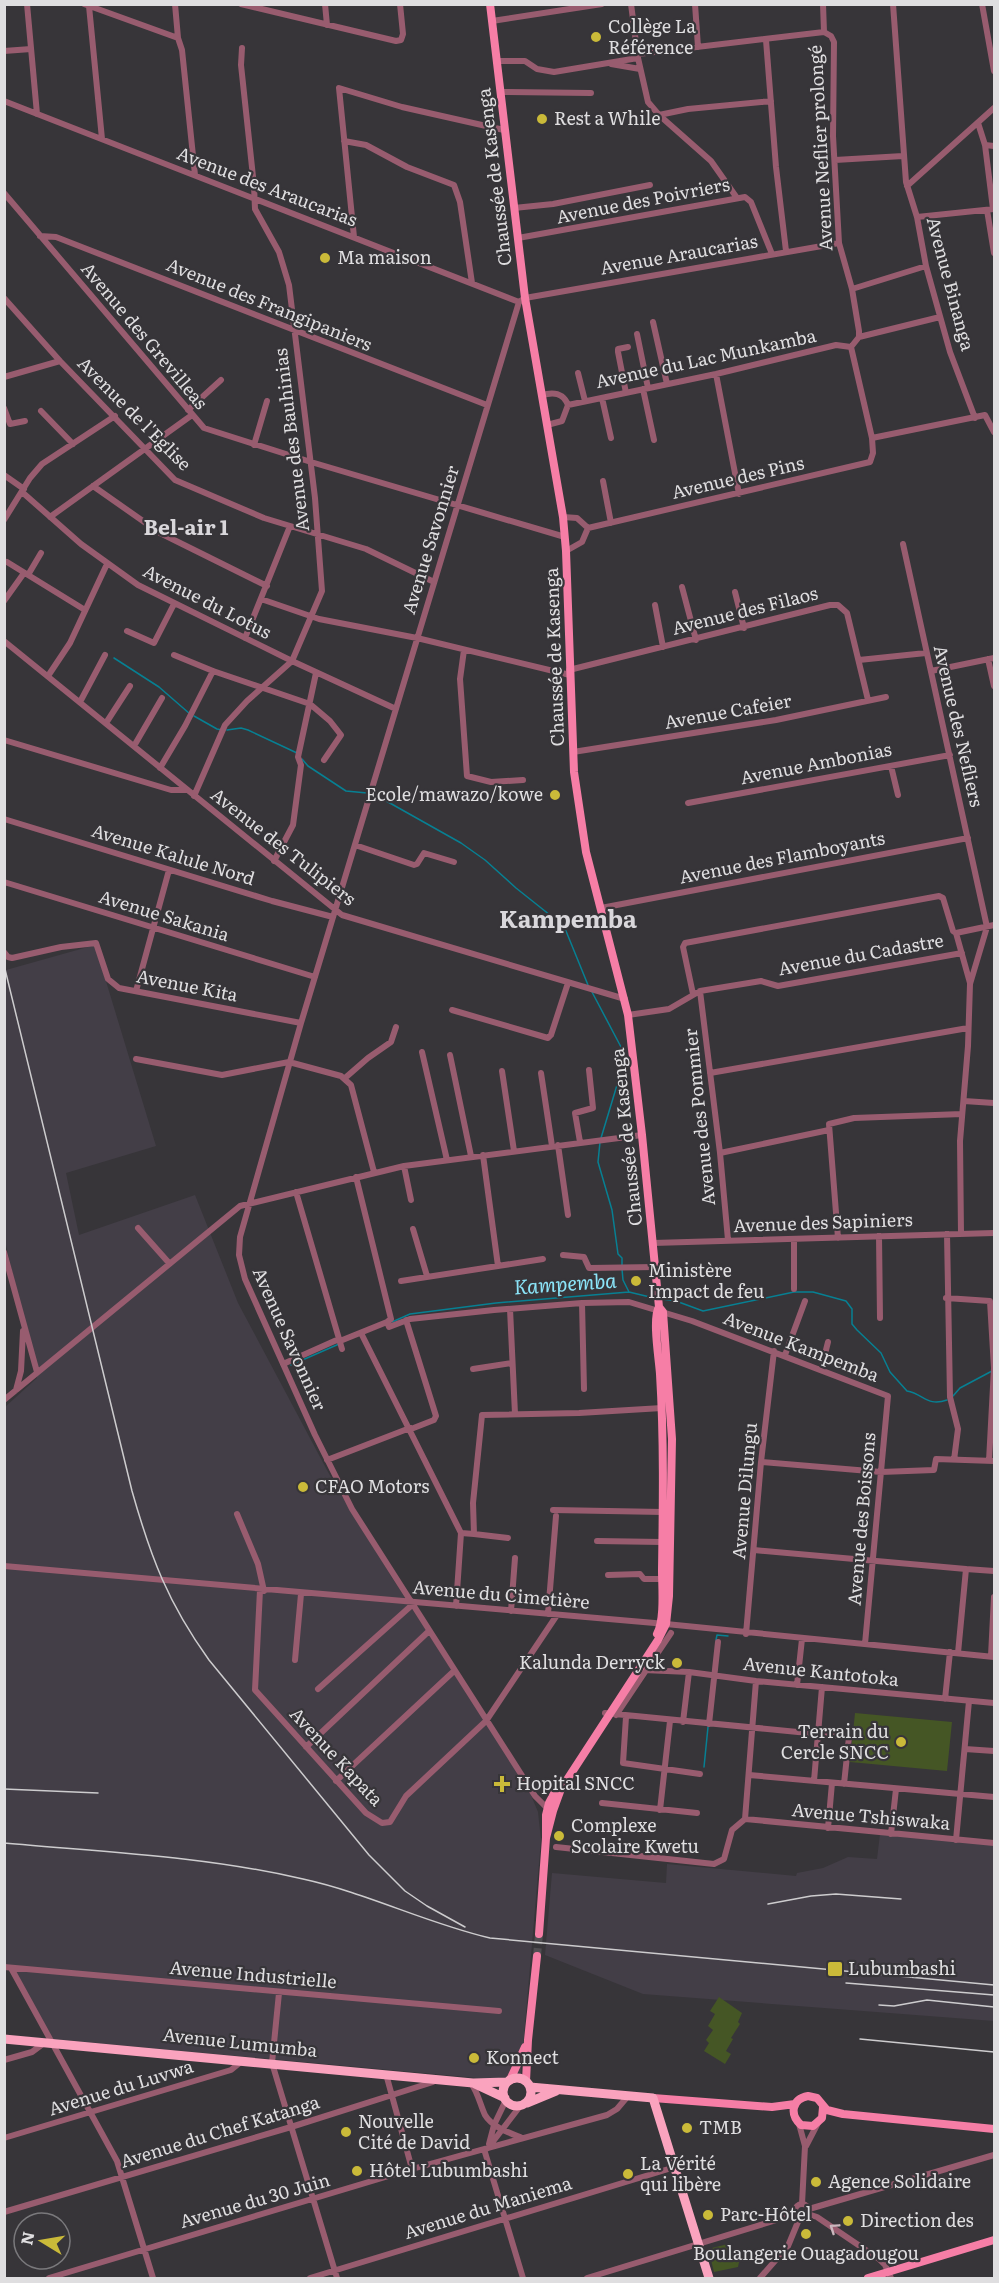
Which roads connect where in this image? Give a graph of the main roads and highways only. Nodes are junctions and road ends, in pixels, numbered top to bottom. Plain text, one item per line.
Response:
1 (490, 4) edge
2 (659, 1306) junction
3 (668, 1439) junction
4 (663, 1624) junction
5 (539, 1934) tunnel mouth
6 (537, 1956) tunnel mouth
7 (4, 2039) edge
8 (528, 2040) junction
9 (509, 2081) junction
10 (472, 2082) junction
11 (528, 2084) junction
12 (558, 2090) junction
13 (653, 2098) junction
14 (505, 2099) junction
15 (523, 2104) junction
16 (795, 2104) junction
17 (823, 2107) junction
18 (772, 2108) junction
19 (843, 2114) junction
20 (796, 2119) junction
21 (819, 2122) junction
22 (994, 2129) edge
23 (994, 2240) edge
24 (890, 2275) edge
25 (709, 2278) edge
26 (868, 2278) edge

1 - 2 main road, Chaussée de Kasenga
2 - 3 main road, Chaussée de Kasenga
2 - 3 main road, Chaussée de Kasenga
3 - 4 main road, Chaussée de Kasenga
3 - 4 main road, Chaussée de Kasenga
4 - 5 main road, Chaussée de Kasenga
6 - 8 main road
7 - 10 highway, Avenue Lumumba
8 - 9 main road
8 - 11 main road
9 - 10 highway, Avenue Lumumba
9 - 11 highway, Avenue Lumumba
9 - 14 highway
10 - 14 highway, Avenue Lumumba
11 - 12 highway, Avenue Lumumba
11 - 15 highway
12 - 13 highway, Avenue Lumumba
12 - 15 highway, Avenue Lumumba
13 - 18 main road, Avenue Lumumba
13 - 25 highway
14 - 15 highway, Avenue Lumumba
16 - 17 main road
16 - 18 main road, Avenue Lumumba
16 - 20 main road
17 - 19 main road
17 - 21 main road
18 - 20 main road
19 - 21 main road
19 - 22 main road
20 - 21 main road
23 - 24 main road
24 - 26 main road

